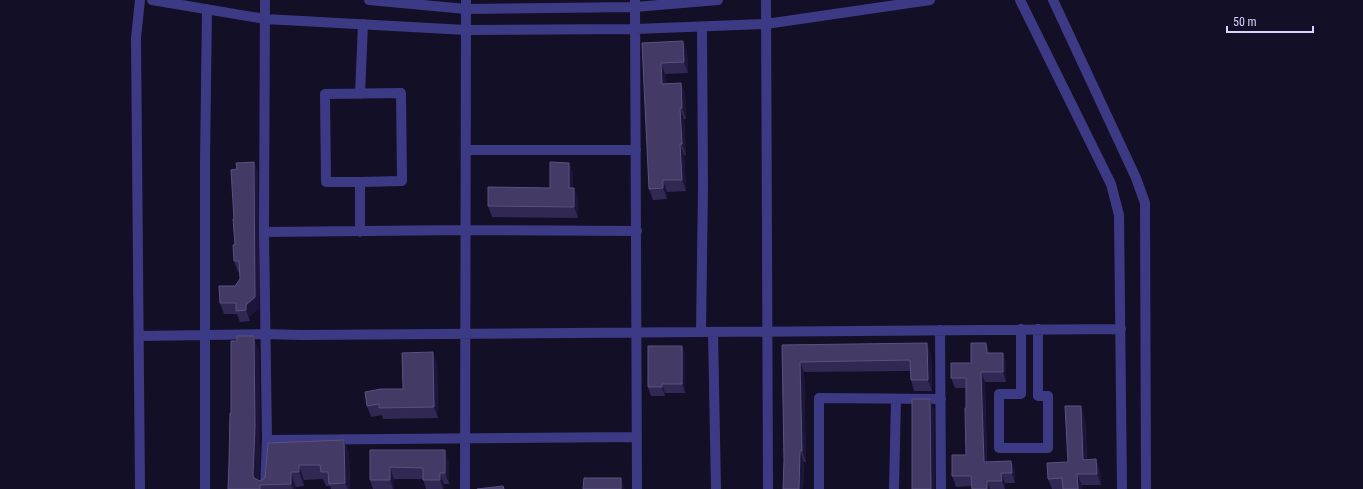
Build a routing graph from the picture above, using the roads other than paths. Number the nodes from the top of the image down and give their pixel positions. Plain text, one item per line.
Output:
1 (140, 0) edge
2 (152, 0) edge
3 (265, 0) edge
4 (369, 0) edge
5 (718, 0) edge
6 (766, 0) edge
7 (930, 0) edge
8 (1020, 0) edge
9 (1052, 0) edge
10 (466, 4) edge
11 (635, 4) edge
12 (207, 10) junction
13 (265, 18) junction
14 (363, 24) junction
15 (766, 24) junction
16 (702, 26) junction
17 (635, 29) junction
18 (466, 30) junction
19 (360, 94) junction
20 (466, 150) junction
21 (636, 150) junction
22 (360, 182) junction
23 (466, 230) junction
24 (637, 231) junction
25 (264, 232) junction
26 (360, 232) junction
27 (1021, 329) junction
28 (1038, 329) junction
29 (1121, 329) junction
30 (940, 330) junction
31 (768, 331) junction
32 (637, 332) junction
33 (701, 332) junction
34 (713, 332) junction
35 (265, 334) junction
36 (465, 334) junction
37 (205, 335) junction
38 (139, 336) junction
39 (896, 399) junction
40 (941, 399) junction
41 (637, 436) junction
42 (465, 438) junction
43 (267, 440) junction
44 (140, 489) edge
45 (205, 489) edge
46 (265, 489) edge
47 (465, 489) edge
48 (637, 489) edge
49 (716, 489) edge
50 (768, 489) edge
51 (819, 489) edge
52 (894, 489) edge
53 (941, 489) edge
54 (1122, 489) edge
55 (1146, 489) edge

1 - 38 street
2 - 12 street
3 - 13 street
4 - 10 street
5 - 11 street
6 - 15 street
7 - 15 street
8 - 29 street
9 - 55 street
10 - 11 street
10 - 18 street
11 - 17 street
12 - 13 street
12 - 37 street
13 - 14 street
13 - 25 street
14 - 18 street
14 - 19 street
15 - 16 street
15 - 31 street
16 - 17 street
16 - 33 street
17 - 18 street
17 - 21 street
18 - 20 street
19 - 22 street
19 - 22 street
20 - 21 street
20 - 23 street
21 - 24 street
22 - 26 street
23 - 24 street
23 - 26 street
23 - 36 street
24 - 32 street
25 - 26 street
25 - 35 street
27 - 28 street
27 - 28 street
27 - 30 street
28 - 29 street
29 - 54 street
30 - 31 street
30 - 40 street
31 - 34 street
31 - 50 street
32 - 33 street
32 - 36 street
32 - 41 street
33 - 34 street
34 - 49 street
35 - 36 street
35 - 37 street
35 - 43 street
36 - 42 street
37 - 38 street
37 - 45 street
38 - 44 street
39 - 40 street
39 - 51 street
39 - 52 street
40 - 53 street
41 - 42 street
41 - 48 street
42 - 43 street
42 - 47 street
43 - 46 street

